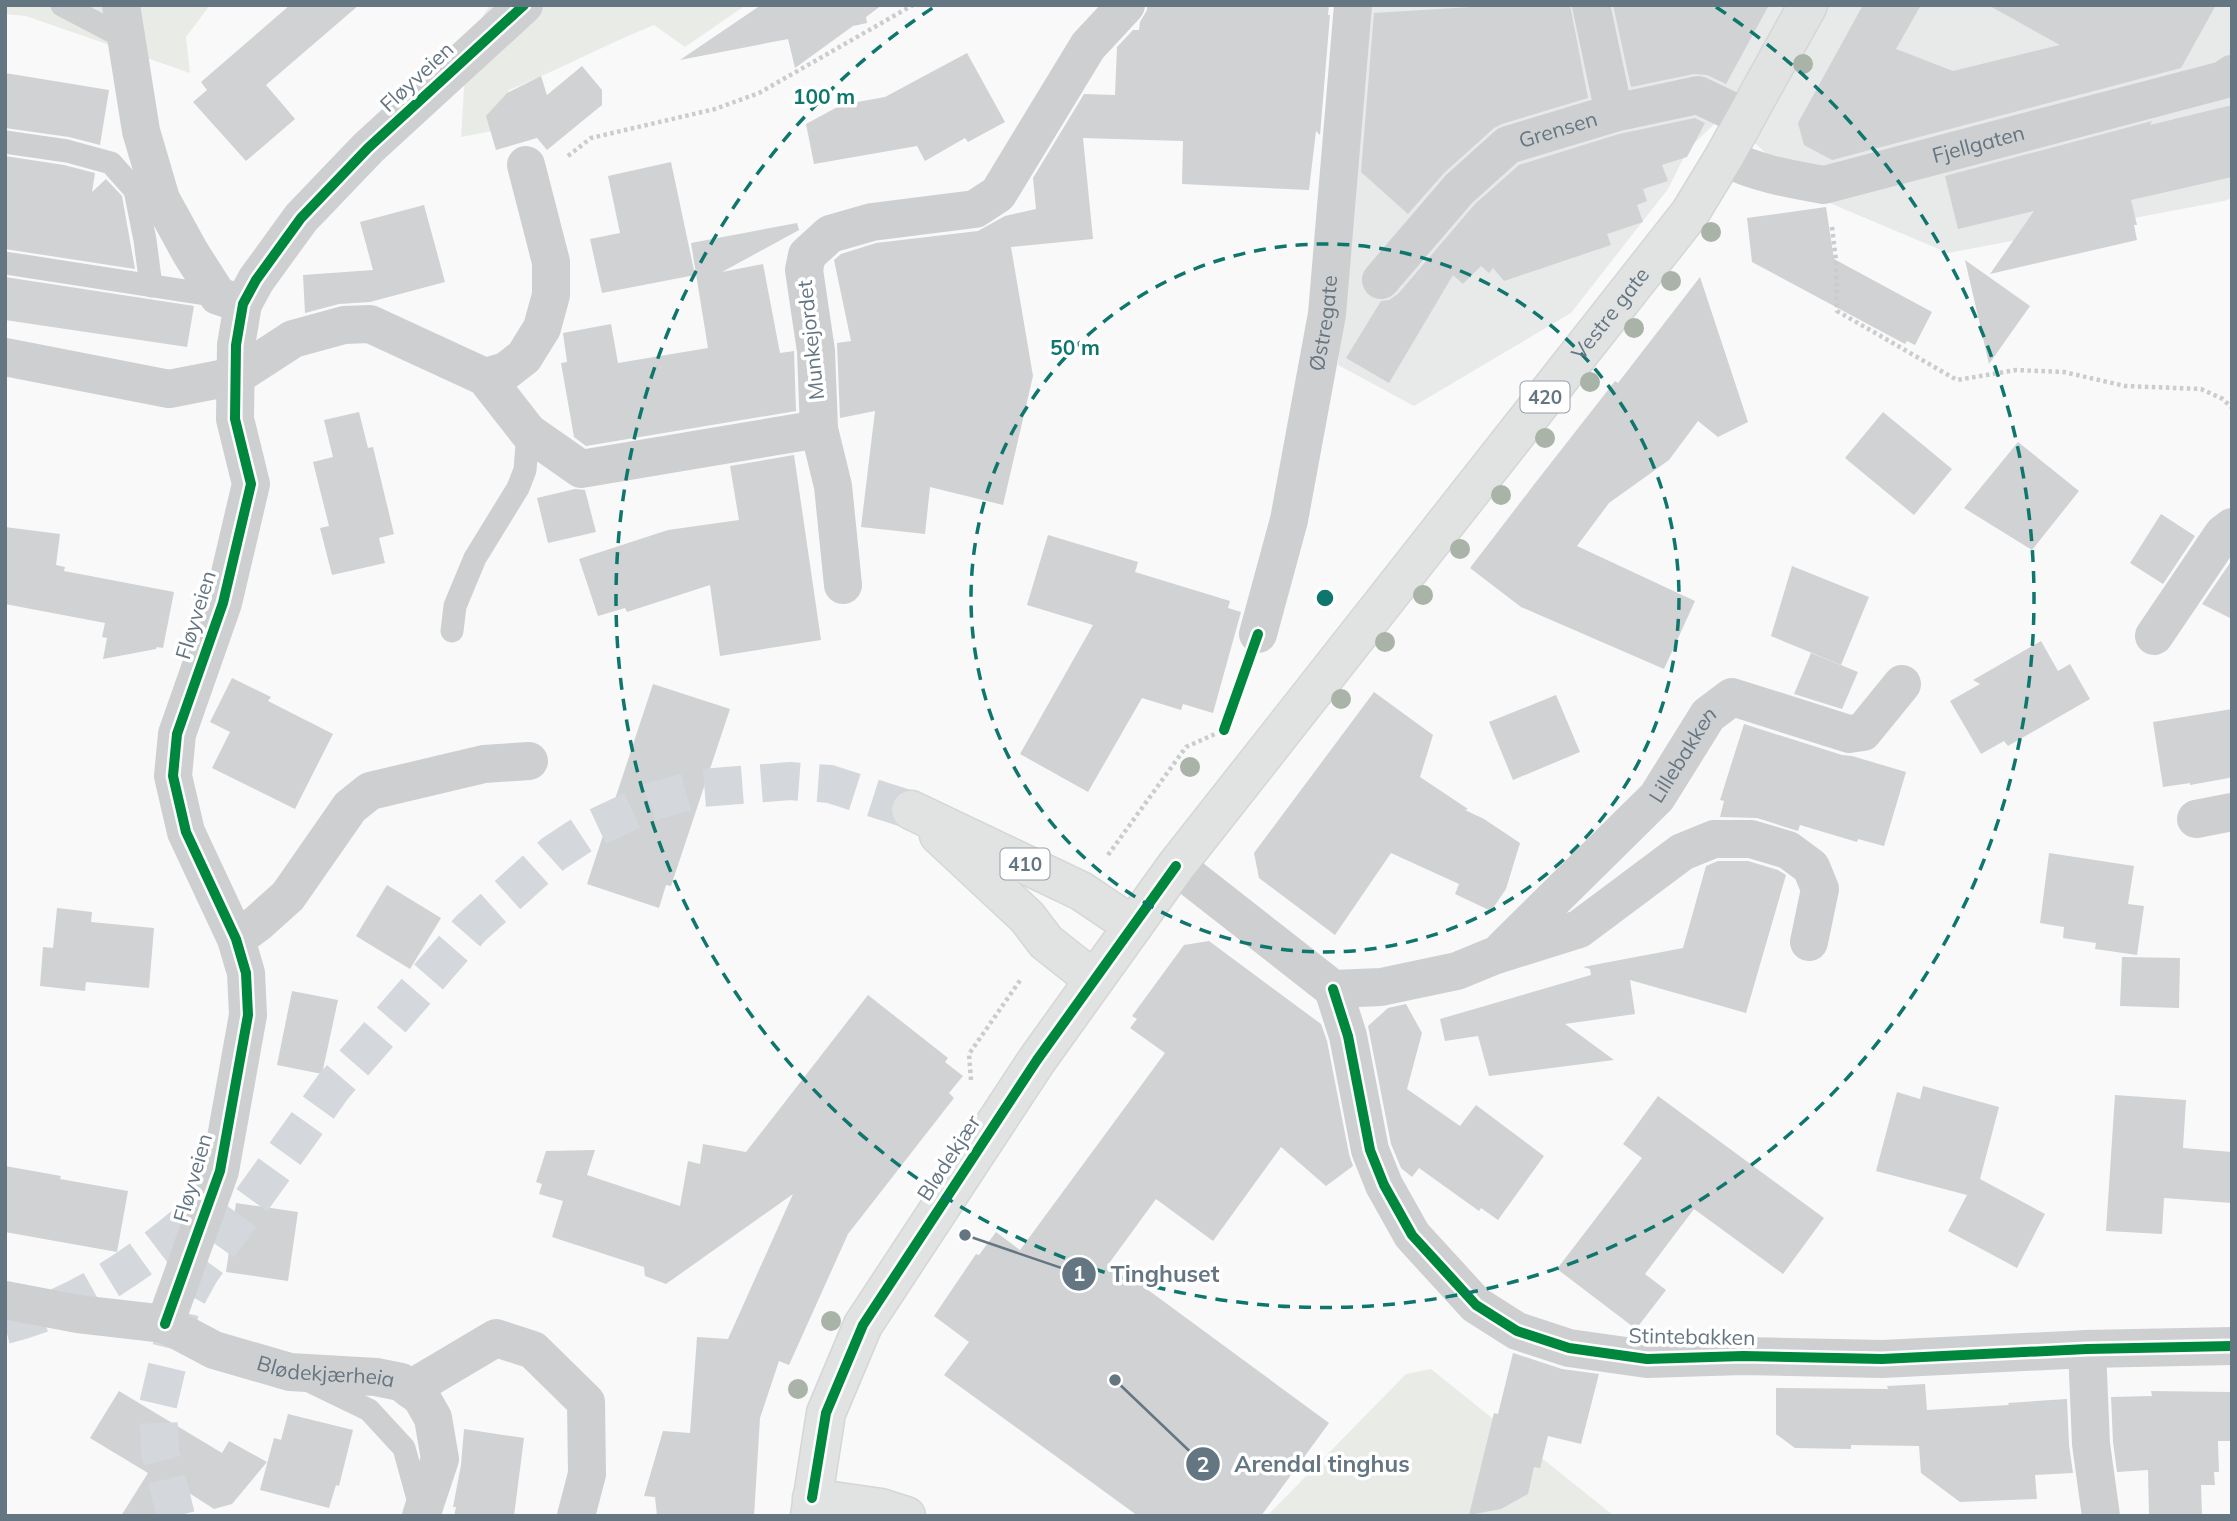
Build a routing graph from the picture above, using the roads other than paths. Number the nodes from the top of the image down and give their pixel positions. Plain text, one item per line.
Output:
1 (62, 5) edge
2 (524, 5) edge
3 (1126, 5) edge
4 (1353, 5) edge
5 (1591, 5) edge
6 (1808, 5) edge
7 (126, 15) edge
8 (2232, 74) edge
9 (1614, 113) junction
10 (1746, 118) junction
11 (5, 142) edge
12 (1724, 157) junction
13 (528, 174) road end
14 (5, 263) edge
15 (1381, 280) dead end
16 (151, 286) junction
17 (231, 300) junction
18 (5, 357) edge
19 (236, 376) junction
20 (485, 377) junction
21 (819, 429) junction
22 (528, 432) junction
23 (2232, 527) edge
24 (844, 585) dead end
25 (452, 631) dead end
26 (1258, 634) dead end
27 (2154, 636) dead end
28 (1902, 684) dead end
29 (529, 761) dead end
30 (1254, 769) joint
31 (1176, 866) junction
32 (1133, 926) junction
33 (236, 939) junction
34 (1809, 942) dead end
35 (1496, 955) junction
36 (1094, 980) junction
37 (1333, 989) junction
38 (5, 1300) edge
39 (165, 1324) junction
40 (2232, 1346) edge
41 (2087, 1349) junction
42 (289, 1372) junction
43 (410, 1389) junction
44 (811, 1507) edge
45 (422, 1514) edge
46 (576, 1516) edge
47 (906, 1516) edge
48 (2101, 1516) edge

1 - 7 lane
2 - 17 street, Fløyveien
3 - 21 street, Munkejordet
4 - 26 street, Østregate
5 - 9 street
6 - 10 main road, Vestre gate / 420
7 - 17 street
8 - 12 street, Fjellgaten
9 - 10 street, Grensen
9 - 15 street, Grensen
10 - 12 main road, Vestre gate / 420
11 - 16 lane
12 - 30 main road, Vestre gate / 420
13 - 20 street
14 - 16 lane
16 - 17 lane
17 - 19 street, Fløyveien
18 - 19 street
19 - 20 street, Munkejordet
19 - 33 street, Fløyveien
20 - 22 street, Munkejordet
21 - 22 street, Munkejordet
21 - 24 street
22 - 25 lane
23 - 27 street
28 - 35 street, Lillebakken
29 - 33 street
30 - 31 main road, Blødekjær / 420
31 - 32 main road, Blødekjær / 420
31 - 37 street
32 - 36 main road, Blødekjær / 420
32 - 36 main road, 410
33 - 39 street, Fløyveien
34 - 35 street, Lillebakken
35 - 37 street, Lillebakken
36 - 44 main road, Blødekjær / 420
37 - 41 street, Stintebakken
38 - 39 street, Blødekjærheia
39 - 42 street, Blødekjærheia
40 - 41 street, Stintebakken
41 - 48 street
42 - 43 street, Blødekjærheia
42 - 45 lane
43 - 45 street
43 - 46 street, Blødekjærheia
44 - 47 main road

